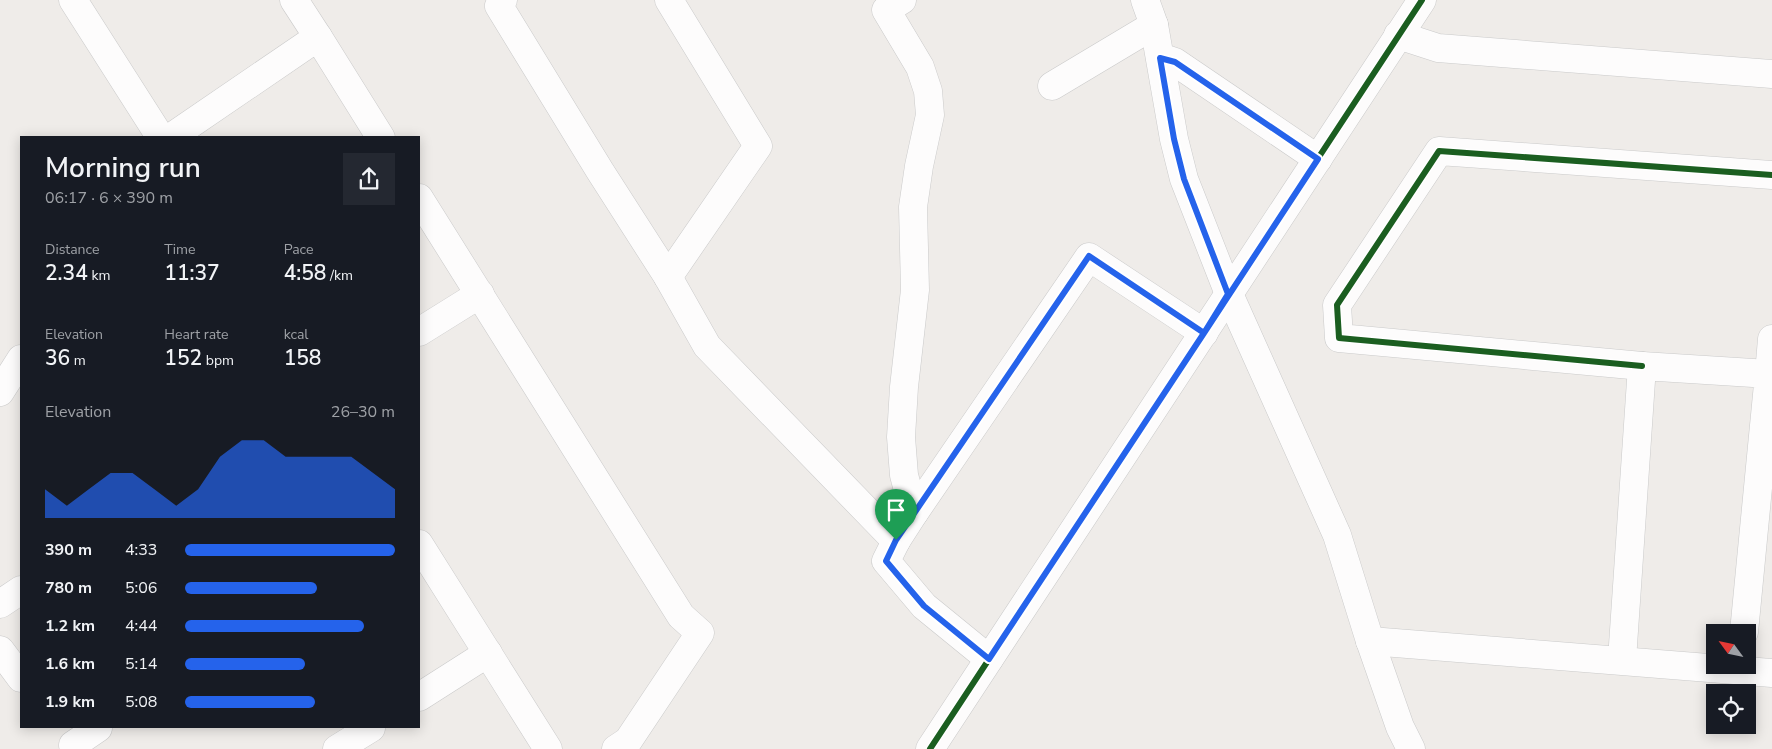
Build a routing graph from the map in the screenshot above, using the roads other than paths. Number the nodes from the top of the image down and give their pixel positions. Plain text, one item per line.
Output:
1 (73, 0) edge
2 (294, 0) edge
3 (669, 0) edge
4 (499, 2) edge
5 (1415, 2) edge
6 (889, 3) edge
7 (1149, 12) edge
8 (1398, 35) junction
9 (318, 37) junction
10 (1160, 58) junction
11 (1772, 74) edge
12 (1052, 86) dead end
13 (160, 136) edge
14 (173, 136) edge
15 (380, 136) edge
16 (1318, 159) junction
17 (1772, 175) edge
18 (420, 200) edge
19 (668, 277) junction
20 (480, 294) junction
21 (1228, 294) junction
22 (420, 331) edge
23 (1204, 333) junction
24 (1772, 339) edge
25 (1642, 366) junction
26 (1769, 374) junction
27 (914, 513) junction
28 (896, 540) junction
29 (420, 546) edge
30 (20, 591) edge
31 (0, 604) edge
32 (1745, 624) edge
33 (1370, 640) junction
34 (0, 650) edge
35 (488, 653) junction
36 (989, 659) junction
37 (1622, 660) junction
38 (1706, 665) edge
39 (1756, 669) edge
40 (1772, 672) edge
41 (20, 677) edge
42 (420, 696) edge
43 (98, 728) edge
44 (371, 728) edge
45 (70, 740) edge
46 (337, 749) edge
47 (548, 749) edge
48 (616, 749) edge
49 (930, 749) edge
50 (1411, 749) edge

1 - 13 street
2 - 9 street
3 - 19 street
4 - 19 street
5 - 8 street
6 - 27 street
7 - 10 street
7 - 12 street
8 - 11 street
8 - 16 street
9 - 14 street
9 - 15 street
10 - 16 street
10 - 21 street
16 - 21 street
17 - 25 street
18 - 20 street
19 - 28 street
20 - 22 street
20 - 48 street
21 - 23 street
21 - 33 street
23 - 27 street
23 - 36 street
24 - 26 street
25 - 26 street
25 - 37 street
26 - 32 street
27 - 28 street
28 - 36 street
29 - 35 street
30 - 31 street
33 - 37 street
33 - 50 street
34 - 41 street
35 - 42 street
35 - 47 street
36 - 49 street
37 - 38 street
39 - 40 street
43 - 45 street
44 - 46 street

